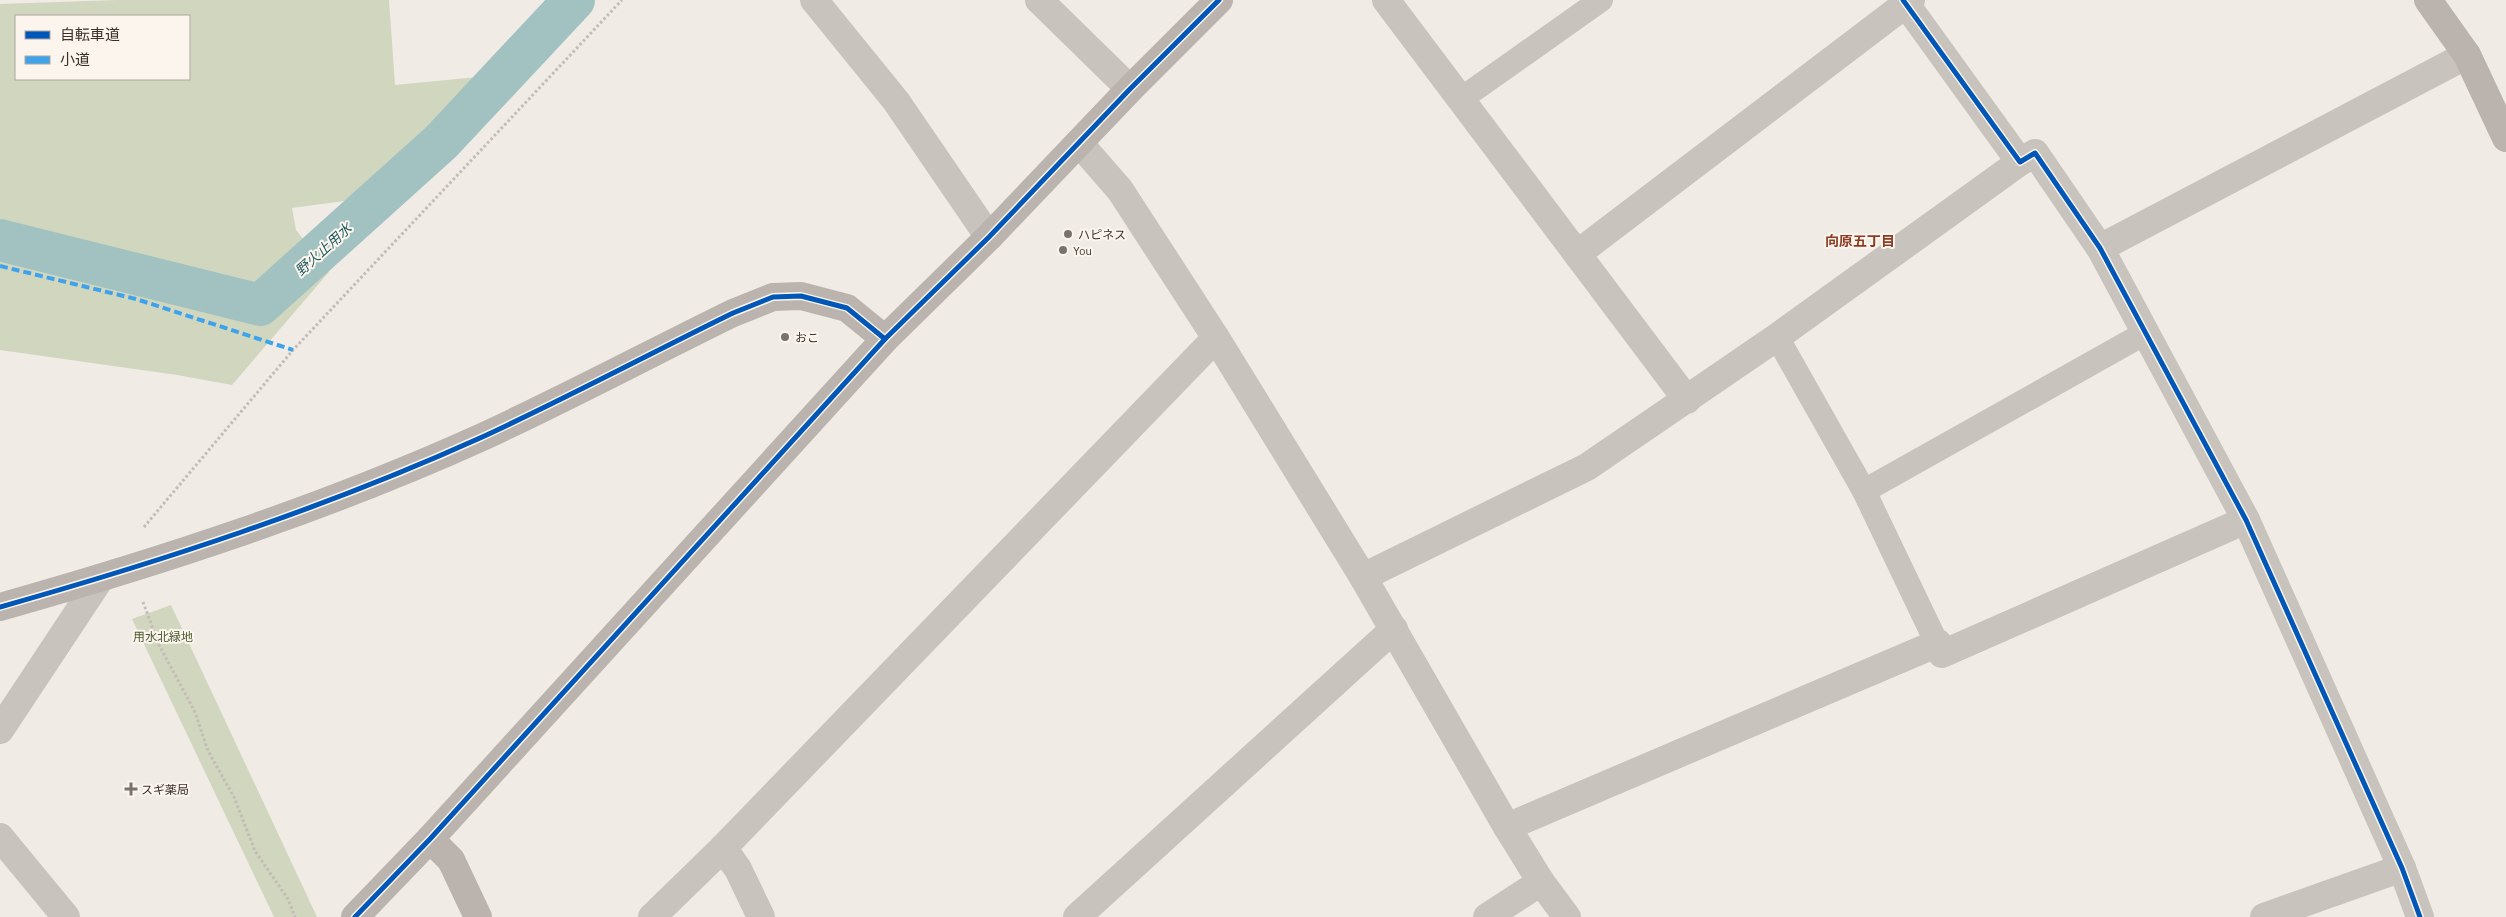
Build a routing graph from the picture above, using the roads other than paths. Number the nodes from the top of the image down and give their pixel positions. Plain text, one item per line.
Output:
1 (814, 0) edge
2 (1039, 0) edge
3 (1219, 0) edge
4 (1386, 0) edge
5 (1601, 0) edge
6 (2428, 0) edge
7 (1906, 1) edge
8 (2467, 55) junction
9 (1130, 89) junction
10 (1461, 99) junction
11 (2506, 138) edge
12 (1078, 143) junction
13 (2020, 162) junction
14 (989, 238) junction
15 (2100, 248) junction
16 (1577, 254) junction
17 (2147, 332) junction
18 (1777, 337) junction
19 (1216, 338) junction
20 (885, 339) junction
21 (1687, 400) junction
22 (1864, 491) junction
23 (2246, 520) junction
24 (1363, 576) junction
25 (100, 579) junction
26 (0, 607) edge
27 (1394, 629) junction
28 (1940, 649) junction
29 (0, 730) edge
30 (1507, 827) junction
31 (0, 838) edge
32 (430, 839) junction
33 (723, 848) junction
34 (2402, 868) junction
35 (1541, 882) junction
36 (63, 916) edge
37 (355, 917) edge
38 (478, 917) edge
39 (652, 917) edge
40 (761, 917) edge
41 (1077, 917) edge
42 (1487, 917) edge
43 (1567, 917) edge
44 (2264, 917) edge
45 (2420, 917) edge

1 - 14 street
2 - 9 street
3 - 9 street
4 - 10 street
5 - 10 lane
6 - 8 street
7 - 13 street
7 - 16 street
8 - 11 street
8 - 15 street
9 - 12 street
10 - 16 street
12 - 14 street
12 - 19 street
13 - 15 street
13 - 18 street
14 - 20 street
15 - 17 street
16 - 21 street
17 - 22 lane
17 - 23 street
18 - 21 street
18 - 22 lane
19 - 24 street
19 - 33 street
20 - 25 street
20 - 32 street
21 - 24 street
22 - 28 lane
23 - 28 street
23 - 34 street
24 - 27 street
25 - 26 street
25 - 29 street
27 - 30 street
27 - 41 street
28 - 30 street
30 - 35 street
31 - 36 street
32 - 37 street
32 - 38 street
33 - 39 street
33 - 40 street
34 - 44 street
34 - 45 street
35 - 42 street
35 - 43 street

